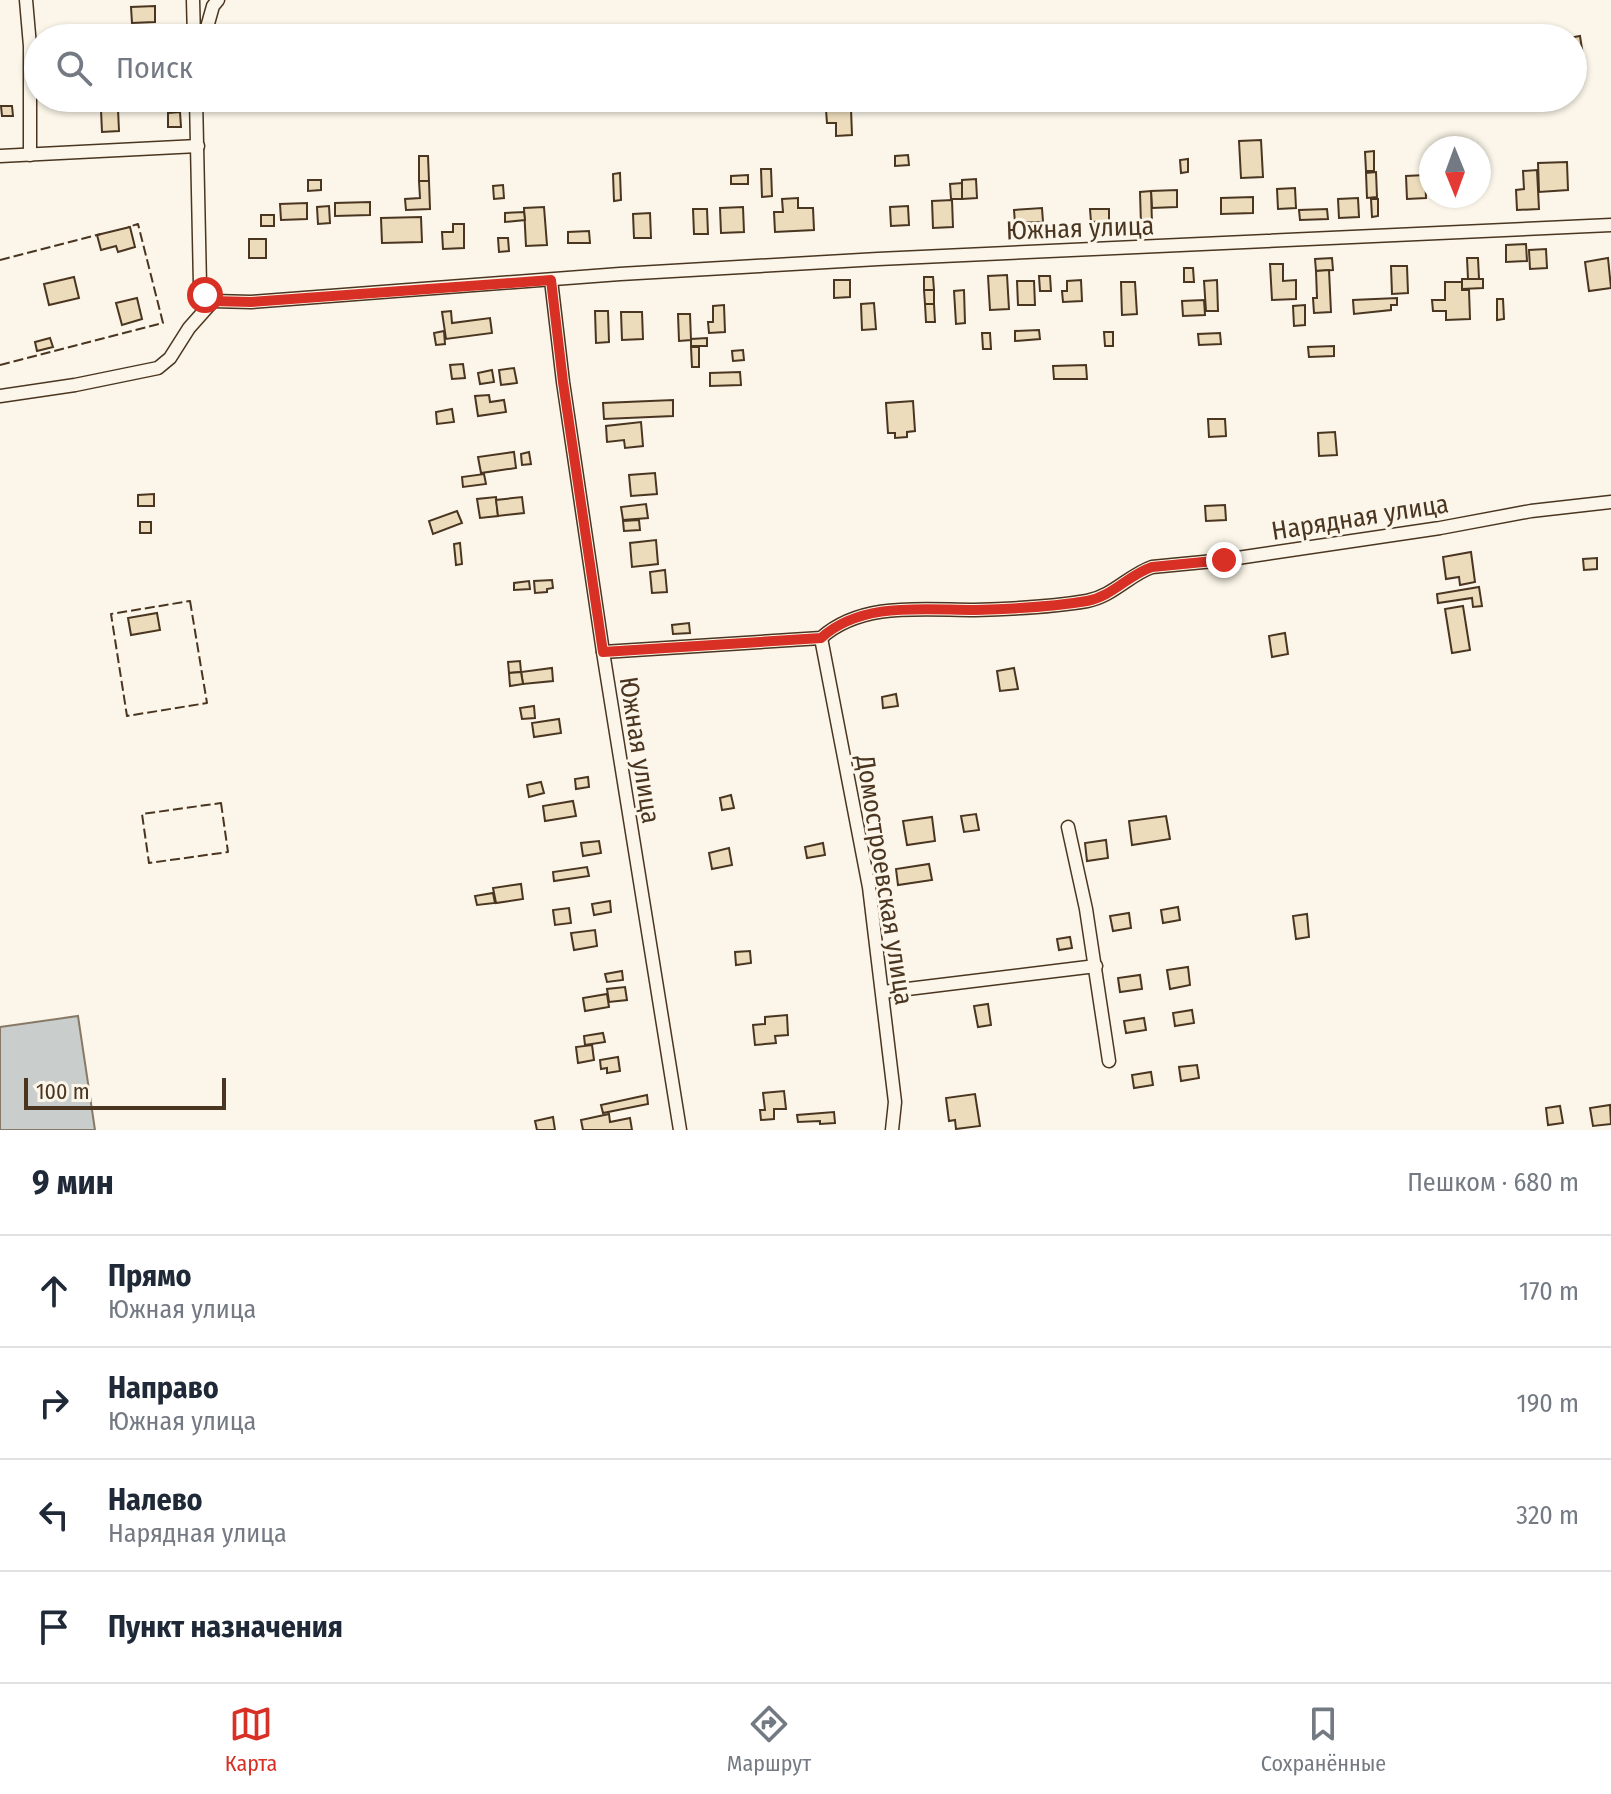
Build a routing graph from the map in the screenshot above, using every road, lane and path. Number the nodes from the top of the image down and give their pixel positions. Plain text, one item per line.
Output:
1 (26, 0) edge
2 (193, 0) edge
3 (218, 0) edge
4 (28, 24) edge
5 (194, 24) edge
6 (208, 24) edge
7 (30, 112) edge
8 (197, 112) edge
9 (198, 146) junction
10 (30, 155) junction
11 (0, 156) edge
12 (1611, 225) edge
13 (551, 280) junction
14 (213, 301) junction
15 (0, 396) edge
16 (1611, 502) edge
17 (821, 638) junction
18 (603, 652) junction
19 (1068, 827) dead end
20 (1096, 966) junction
21 (883, 992) junction
22 (1109, 1061) dead end
23 (680, 1130) edge
24 (892, 1130) edge

1 - 4 street
2 - 5 street
3 - 6 street
7 - 10 street
8 - 9 street
9 - 10 street
9 - 14 street
10 - 11 street
12 - 13 street, Южная улица
13 - 14 street, Южная улица
13 - 18 street, Южная улица
14 - 15 street
16 - 17 street, Нарядная улица
17 - 18 street, Нарядная улица
17 - 21 street, Домостроевская улица
18 - 23 street, Южная улица
19 - 20 street
20 - 21 street
20 - 22 street
21 - 24 street, Домостроевская улица

